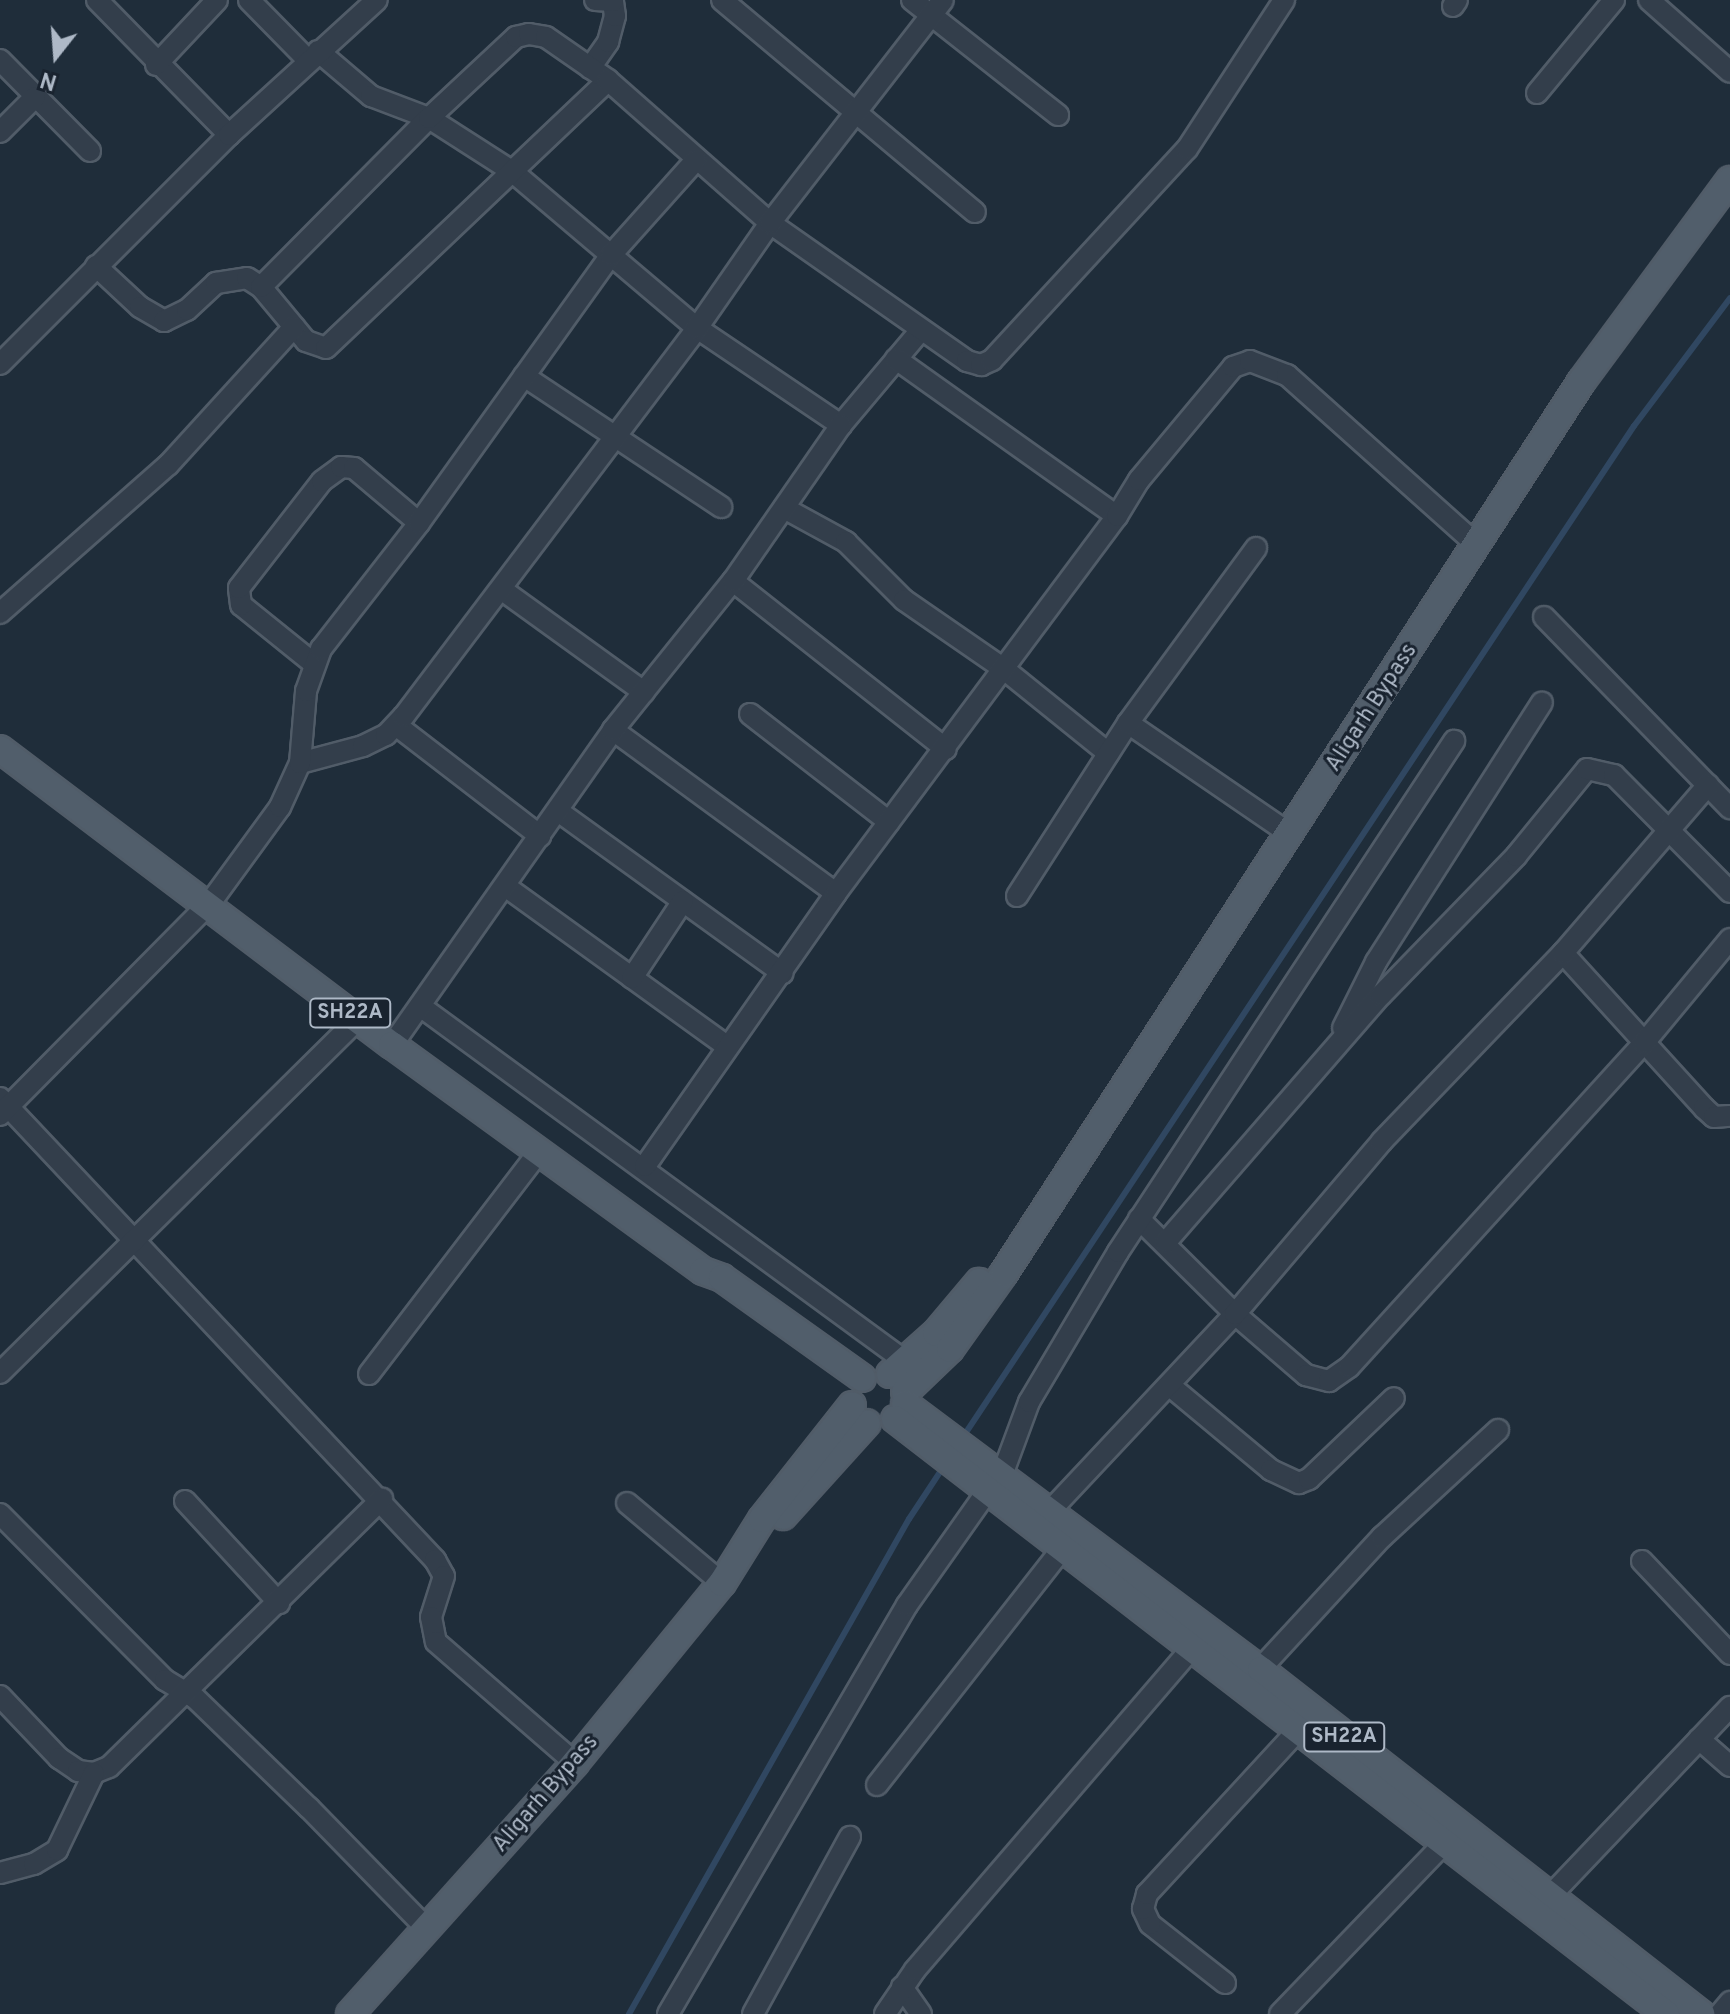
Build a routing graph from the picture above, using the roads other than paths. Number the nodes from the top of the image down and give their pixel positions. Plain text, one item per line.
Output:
1 (97, 0) edge
2 (217, 0) edge
3 (249, 0) edge
4 (609, 0) edge
5 (722, 0) edge
6 (912, 0) edge
7 (1284, 0) edge
8 (1614, 0) edge
9 (1649, 0) edge
10 (367, 3) edge
11 (937, 7) edge
12 (313, 56) junction
13 (0, 60) edge
14 (156, 65) junction
15 (590, 68) junction
16 (1730, 72) edge
17 (608, 80) junction
18 (1537, 93) dead end
19 (35, 97) junction
20 (856, 111) junction
21 (1058, 115) dead end
22 (429, 118) junction
23 (0, 132) edge
24 (229, 135) junction
25 (90, 151) dead end
26 (696, 160) junction
27 (513, 172) junction
28 (1730, 180) edge
29 (975, 212) dead end
30 (770, 223) junction
31 (611, 255) junction
32 (96, 266) junction
33 (261, 287) junction
34 (294, 327) junction
35 (697, 328) junction
36 (921, 330) junction
37 (896, 359) junction
38 (0, 364) edge
39 (524, 376) junction
40 (841, 425) junction
41 (614, 438) junction
42 (721, 507) dead end
43 (784, 508) junction
44 (1117, 516) junction
45 (419, 523) junction
46 (1477, 545) junction
47 (1256, 548) dead end
48 (733, 581) junction
49 (501, 589) junction
50 (0, 613) edge
51 (1544, 617) dead end
52 (313, 663) junction
53 (1004, 669) junction
54 (644, 692) junction
55 (1542, 702) dead end
56 (750, 714) dead end
57 (1128, 723) junction
58 (396, 725) junction
59 (613, 730) junction
60 (1454, 741) dead end
61 (0, 749) edge
62 (946, 749) junction
63 (1108, 753) junction
64 (300, 763) junction
65 (1708, 785) junction
66 (1730, 808) edge
67 (558, 811) junction
68 (889, 822) junction
69 (1668, 833) junction
70 (1290, 834) junction
71 (540, 836) junction
72 (505, 886) junction
73 (1730, 892) edge
74 (836, 893) junction
75 (1017, 896) dead end
76 (683, 901) junction
77 (210, 903) junction
78 (1730, 939) edge
79 (1563, 953) junction
80 (783, 973) junction
81 (632, 978) junction
82 (420, 1006) junction
83 (358, 1019) junction
84 (1644, 1043) junction
85 (392, 1045) junction
86 (727, 1046) junction
87 (1336, 1046) junction
88 (3, 1107) edge
89 (1722, 1117) edge
90 (1730, 1132) edge
91 (539, 1152) junction
92 (645, 1166) junction
93 (1139, 1219) junction
94 (135, 1239) junction
95 (1166, 1242) junction
96 (1235, 1314) junction
97 (0, 1373) edge
98 (369, 1374) dead end
99 (1169, 1385) junction
100 (1394, 1398) dead end
101 (858, 1400) junction
102 (904, 1400) junction
103 (1498, 1430) dead end
104 (986, 1476) junction
105 (382, 1499) junction
106 (185, 1501) dead end
107 (627, 1503) dead end
108 (1050, 1511) junction
109 (0, 1514) edge
110 (1063, 1548) junction
111 (1642, 1561) dead end
112 (727, 1575) junction
113 (279, 1603) junction
114 (1194, 1646) junction
115 (1730, 1654) edge
116 (1253, 1678) junction
117 (183, 1691) junction
118 (0, 1696) edge
119 (1730, 1707) edge
120 (1299, 1729) junction
121 (1699, 1739) junction
122 (575, 1763) junction
123 (1730, 1766) edge
124 (94, 1773) junction
125 (877, 1785) dead end
126 (1453, 1835) junction
127 (850, 1837) dead end
128 (0, 1873) edge
129 (1551, 1895) junction
130 (428, 1930) junction
131 (1225, 1983) dead end
132 (902, 1987) junction
133 (1730, 2002) edge
134 (1665, 2008) edge
135 (350, 2014) edge
136 (668, 2014) edge
137 (753, 2014) edge
138 (885, 2014) edge
139 (921, 2014) edge
140 (1280, 2014) edge
141 (1701, 2014) edge
142 (1720, 2014) edge

1 - 14 street
2 - 14 street
3 - 12 street
4 - 15 street
5 - 20 street
6 - 11 street
7 - 36 street
8 - 18 street
9 - 16 street
10 - 12 street
11 - 20 street
11 - 21 street
12 - 22 street
12 - 24 street
13 - 19 street
14 - 24 street
15 - 17 street
15 - 22 street
17 - 26 street
17 - 27 street
19 - 23 street
19 - 25 street
20 - 29 street
20 - 30 street
22 - 27 street
22 - 33 street
24 - 32 street
26 - 30 street
26 - 31 street
27 - 31 street
27 - 34 street
28 - 46 main road, Aligarh Bypass
30 - 35 street
30 - 36 street
31 - 35 street
31 - 39 street
32 - 33 street
32 - 38 street
33 - 34 street
34 - 50 street
35 - 40 street
35 - 41 street
36 - 37 street
37 - 40 street
37 - 44 street
39 - 41 street
39 - 45 street
40 - 43 street
41 - 42 street
41 - 49 street
43 - 48 street
43 - 53 street
44 - 46 street
44 - 53 street
45 - 52 street
45 - 52 street
46 - 70 main road, Aligarh Bypass
47 - 57 street
48 - 54 street
48 - 62 street
49 - 54 street
49 - 58 street
51 - 65 street
52 - 64 street
53 - 62 street
53 - 63 street
54 - 59 street
55 - 87 street
56 - 68 street
57 - 63 street
57 - 70 street
58 - 64 street
58 - 71 street
59 - 67 street
59 - 74 street
60 - 93 street
61 - 77 main road, SH22A
62 - 68 street
63 - 75 street
64 - 77 street
65 - 66 street
65 - 69 street
67 - 71 street
67 - 76 street
68 - 74 street
69 - 73 street
69 - 79 street
69 - 87 street
70 - 102 main road, Aligarh Bypass
71 - 72 street
72 - 81 street
72 - 82 street
74 - 80 street
76 - 80 street
76 - 81 street
77 - 83 main road, SH22A
77 - 88 street
78 - 84 street
79 - 84 street
79 - 96 street
80 - 86 street
81 - 86 street
82 - 85 street
82 - 92 street
83 - 85 main road, SH22A
83 - 94 street
84 - 89 street
84 - 96 street
85 - 91 main road, SH22A
86 - 92 street
87 - 95 street
88 - 94 street
89 - 90 street
91 - 98 street
91 - 101 main road, SH22A
92 - 102 street
93 - 95 street
93 - 104 street
94 - 97 street
94 - 105 street
95 - 96 street
96 - 99 street
99 - 100 street
99 - 108 street
101 - 102 main road
101 - 102 main road
101 - 112 main road, Aligarh Bypass
102 - 104 main road, SH22A
103 - 116 street
104 - 108 main road, SH22A
104 - 110 main road, SH22A
104 - 136 street
105 - 113 street
105 - 122 street
106 - 113 street
107 - 112 street
108 - 116 main road, SH22A
109 - 117 street
110 - 114 main road, SH22A
110 - 125 street
111 - 115 street
112 - 122 main road, Aligarh Bypass
113 - 117 street
114 - 116 main road, SH22A
114 - 132 street
116 - 120 main road, SH22A
116 - 126 main road, SH22A
117 - 124 street
117 - 130 street
118 - 124 street
119 - 121 street
120 - 126 main road, SH22A
120 - 131 street
121 - 123 street
121 - 129 street
122 - 130 main road, Aligarh Bypass
124 - 128 street
126 - 129 main road, SH22A
126 - 134 main road, SH22A
126 - 140 street
127 - 137 street
129 - 134 main road, SH22A
130 - 135 main road, Aligarh Bypass
132 - 138 street
132 - 139 street
133 - 142 street
134 - 141 main road, SH22A

